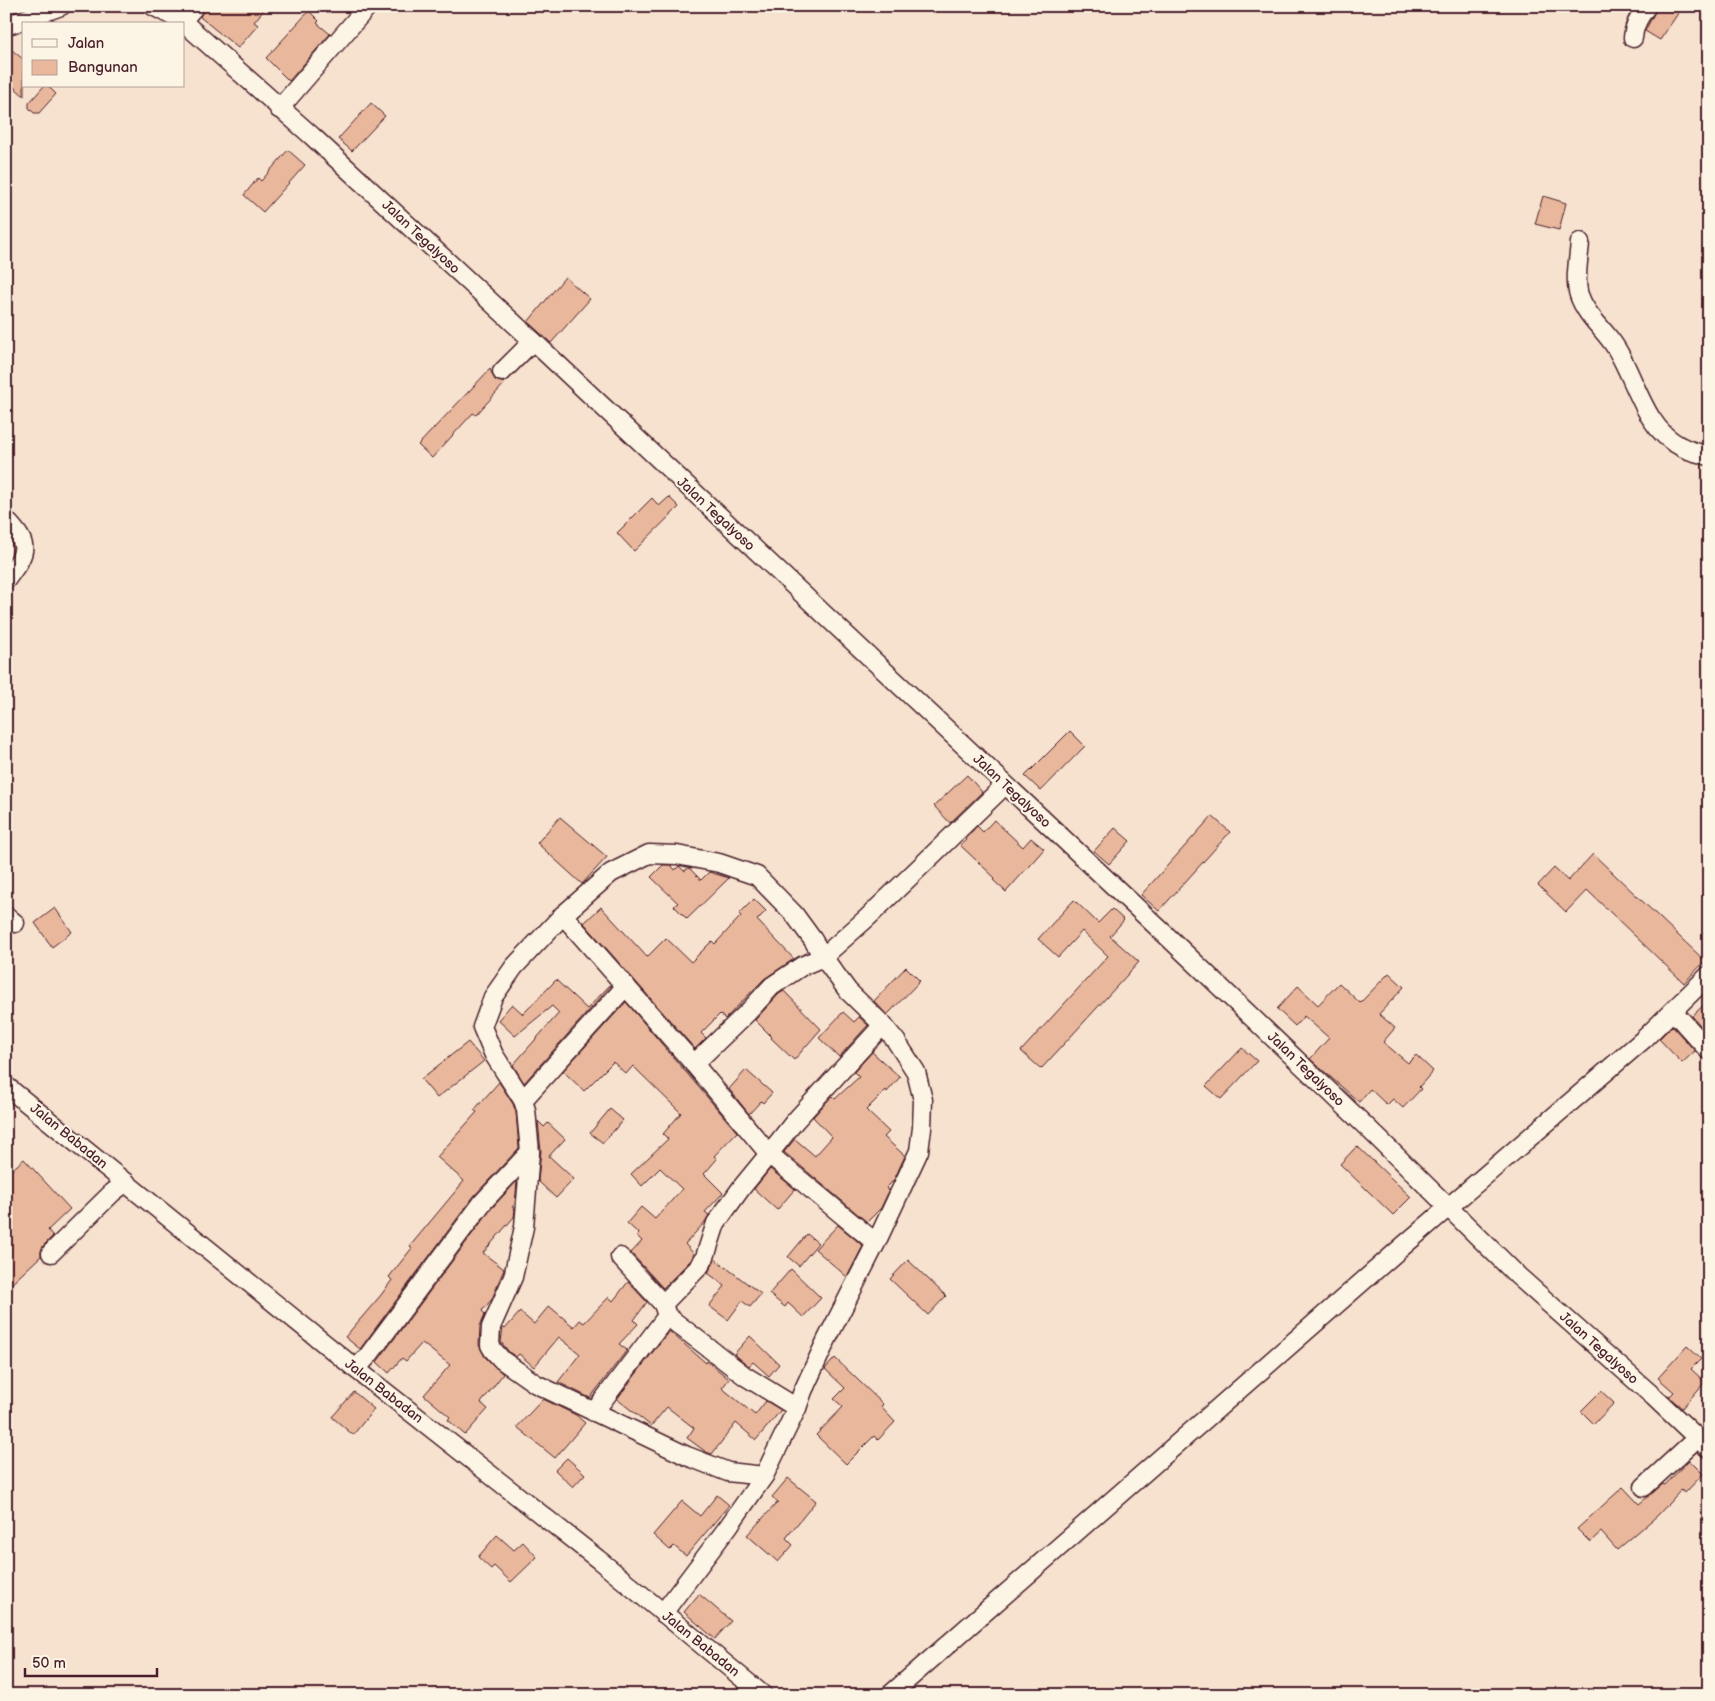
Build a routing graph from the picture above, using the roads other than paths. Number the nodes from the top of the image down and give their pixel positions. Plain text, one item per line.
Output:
1 (60, 6) edge
2 (153, 6) edge
3 (195, 6) edge
4 (368, 6) edge
5 (1647, 6) edge
6 (182, 21) joint
7 (185, 24) edge
8 (6, 26) edge
9 (1633, 38) dead end
10 (279, 109) junction
11 (1580, 242) dead end
12 (533, 341) junction
13 (502, 372) dead end
14 (1709, 456) edge
15 (6, 520) edge
16 (6, 580) edge
17 (1005, 785) junction
18 (563, 915) junction
19 (823, 957) junction
20 (1709, 975) edge
21 (626, 986) junction
22 (1673, 1011) junction
23 (883, 1025) junction
24 (1709, 1051) edge
25 (694, 1064) junction
26 (6, 1086) edge
27 (522, 1100) junction
28 (530, 1152) junction
29 (769, 1154) junction
30 (126, 1182) junction
31 (1449, 1208) junction
32 (876, 1244) junction
33 (51, 1253) dead end
34 (620, 1258) dead end
35 (665, 1310) junction
36 (356, 1369) junction
37 (797, 1408) junction
38 (594, 1412) junction
39 (1703, 1444) edge
40 (764, 1476) junction
41 (1644, 1487) dead end
42 (663, 1612) junction
43 (763, 1695) edge
44 (890, 1695) edge

1 - 8 street
2 - 6 street, Jalan Tegalyoso
3 - 6 street
4 - 10 street
5 - 9 street
7 - 10 street, Jalan Tegalyoso
10 - 12 street, Jalan Tegalyoso
11 - 14 street
12 - 13 street
12 - 17 street, Jalan Tegalyoso
15 - 16 street
17 - 19 street
17 - 31 street, Jalan Tegalyoso
18 - 19 street
18 - 21 street
18 - 27 street
19 - 23 street
19 - 25 street
20 - 22 street
21 - 25 street
21 - 27 street
22 - 24 street
22 - 31 street
23 - 29 street
23 - 32 street
25 - 29 street
26 - 30 street, Jalan Babadan
27 - 28 street
28 - 36 street
28 - 38 street
29 - 32 street
29 - 35 street
30 - 33 street
30 - 36 street, Jalan Babadan
31 - 39 street, Jalan Tegalyoso
31 - 44 street
32 - 37 street
34 - 35 street
35 - 37 street
35 - 38 street
36 - 42 street, Jalan Babadan
37 - 40 street
38 - 40 street
39 - 41 street
40 - 42 street
42 - 43 street, Jalan Babadan

